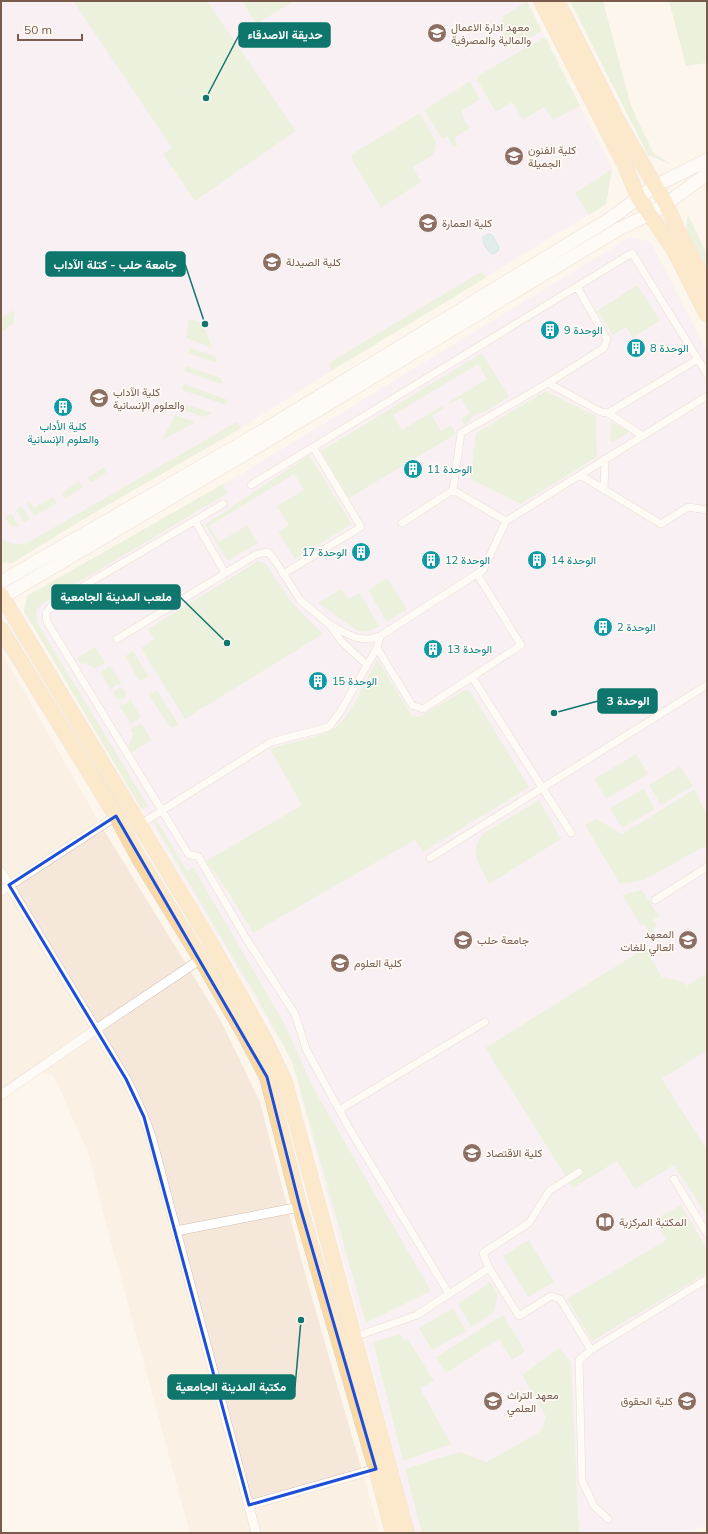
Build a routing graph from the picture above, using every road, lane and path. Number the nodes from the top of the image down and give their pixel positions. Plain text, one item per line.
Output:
1 (541, 1) edge
2 (557, 1) edge
3 (707, 160) edge
4 (707, 174) edge
5 (655, 186) junction
6 (638, 197) junction
7 (666, 204) junction
8 (650, 214) junction
9 (577, 287) junction
10 (707, 287) edge
11 (707, 315) edge
12 (698, 359) junction
13 (707, 374) edge
14 (548, 383) junction
15 (707, 396) edge
16 (608, 413) junction
17 (643, 436) junction
18 (313, 447) junction
19 (605, 459) junction
20 (580, 475) junction
21 (251, 485) dead end
22 (453, 490) junction
23 (604, 490) junction
24 (223, 504) dead end
25 (707, 510) edge
26 (195, 521) junction
27 (506, 521) junction
28 (402, 523) dead end
29 (226, 573) junction
30 (283, 574) junction
31 (477, 574) junction
32 (1, 582) edge
33 (1, 597) edge
34 (330, 625) junction
35 (1, 629) edge
36 (380, 636) junction
37 (117, 640) dead end
38 (377, 648) junction
39 (367, 665) junction
40 (472, 677) junction
41 (707, 684) edge
42 (542, 788) junction
43 (162, 811) junction
44 (116, 816) junction
45 (148, 820) dead end
46 (570, 833) dead end
47 (430, 858) dead end
48 (707, 867) edge
49 (1, 872) edge
50 (167, 872) junction
51 (153, 882) junction
52 (9, 885) junction
53 (1, 891) edge
54 (656, 900) dead end
55 (201, 959) junction
56 (485, 1022) dead end
57 (95, 1030) junction
58 (1, 1095) edge
59 (339, 1110) junction
60 (579, 1172) dead end
61 (674, 1179) dead end
62 (300, 1207) junction
63 (176, 1231) junction
64 (707, 1234) edge
65 (489, 1268) junction
66 (707, 1279) edge
67 (449, 1294) junction
68 (363, 1334) dead end
69 (591, 1350) junction
70 (376, 1469) junction
71 (249, 1505) junction
72 (608, 1519) dead end
73 (256, 1533) edge
74 (393, 1533) edge
75 (406, 1533) edge

1 - 6 main road
2 - 5 main road
3 - 5 main road
4 - 7 main road
5 - 6 main road
5 - 7 main road
6 - 8 main road
6 - 32 main road
7 - 8 main road
7 - 10 main road
8 - 11 main road
8 - 33 main road
9 - 12 street
9 - 14 street
9 - 18 street
12 - 13 street
12 - 16 street
14 - 16 street
14 - 22 street
15 - 17 street
16 - 17 street
17 - 19 street
18 - 21 street
18 - 30 street
19 - 20 street
19 - 23 street
20 - 23 street
20 - 27 street
22 - 27 street
22 - 28 street
23 - 25 street
24 - 26 street
26 - 29 street
26 - 43 street
27 - 31 street
29 - 30 street
29 - 37 street
30 - 34 street
31 - 36 street
31 - 40 street
33 - 50 main road
34 - 36 street
34 - 39 street
35 - 44 main road
36 - 38 street
38 - 39 street
38 - 40 street
39 - 43 street
40 - 42 street
41 - 42 street
42 - 46 street
42 - 47 street
43 - 45 street
43 - 59 street
44 - 51 main road
44 - 52 street
48 - 54 street
49 - 52 street
50 - 51 main road
50 - 75 main road
51 - 55 main road
52 - 53 street
52 - 57 street
55 - 57 street
55 - 62 main road
56 - 59 street
57 - 58 street
57 - 63 street
59 - 67 street
60 - 65 street
61 - 64 street
62 - 63 street
62 - 70 main road
63 - 71 street
65 - 67 street
65 - 69 street
66 - 69 street
67 - 68 street
69 - 72 street
70 - 71 street
70 - 74 main road
71 - 73 street

